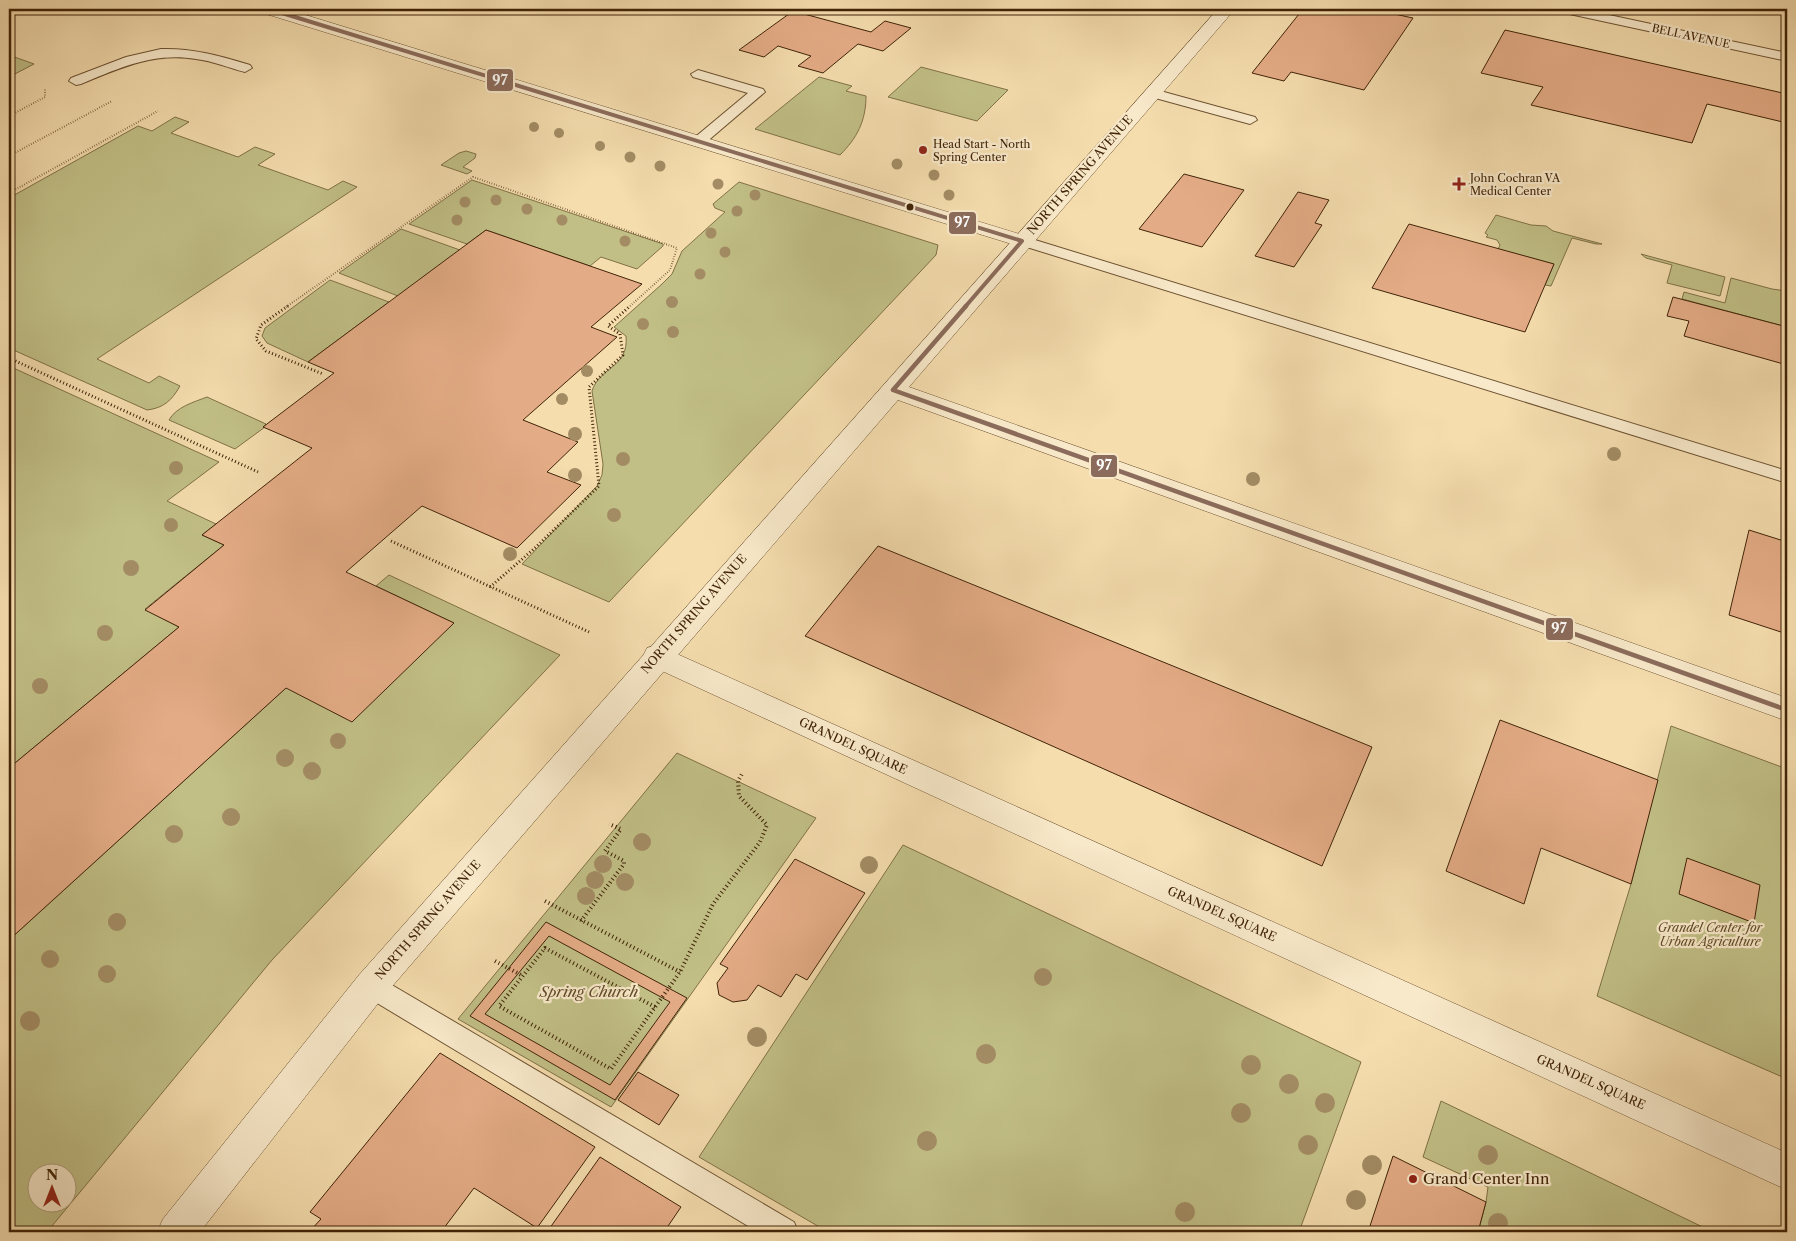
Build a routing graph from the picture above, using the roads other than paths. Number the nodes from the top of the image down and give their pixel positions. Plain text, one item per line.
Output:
1 (269, 9) edge
2 (1227, 9) edge
3 (1565, 9) edge
4 (1787, 57) edge
5 (245, 68) dead end
6 (698, 74) dead end
7 (76, 81) dead end
8 (1153, 93) junction
9 (1250, 120) dead end
10 (699, 141) junction
11 (1022, 241) junction
12 (893, 390) junction
13 (1787, 477) edge
14 (657, 656) junction
15 (1787, 710) edge
16 (371, 986) junction
17 (1787, 1172) edge
18 (176, 1232) edge
19 (784, 1232) edge

1 - 10 street
2 - 8 street, NORTH SPRING AVENUE
3 - 4 lane, BELL AVENUE
5 - 7 lane
6 - 10 lane
8 - 9 lane
8 - 11 street, NORTH SPRING AVENUE
10 - 11 street
11 - 12 street, NORTH SPRING AVENUE
11 - 13 lane
12 - 14 street, NORTH SPRING AVENUE
12 - 15 street
14 - 16 street, NORTH SPRING AVENUE
14 - 17 street, GRANDEL SQUARE
16 - 18 street, NORTH SPRING AVENUE
16 - 19 lane

